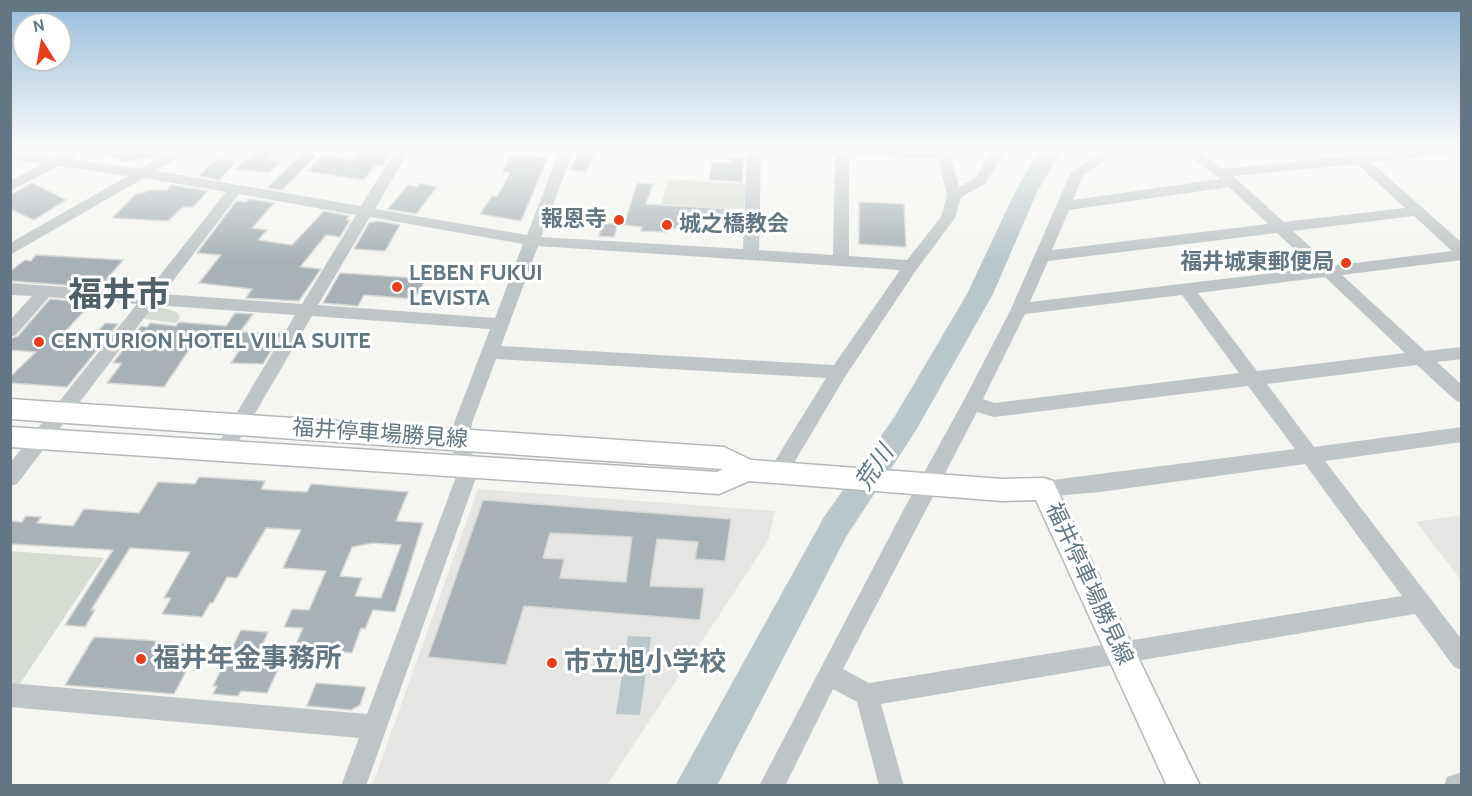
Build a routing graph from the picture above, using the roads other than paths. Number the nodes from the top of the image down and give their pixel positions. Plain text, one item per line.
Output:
1 (119, 186) edge
2 (219, 186) edge
3 (381, 186) edge
4 (552, 186) edge
5 (753, 186) edge
6 (842, 186) edge
7 (952, 186) edge
8 (970, 186) edge
9 (1073, 186) edge
10 (1179, 186) edge
11 (1235, 186) edge
12 (1389, 186) edge
13 (236, 189) junction
14 (954, 195) junction
15 (1065, 206) junction
16 (365, 212) junction
17 (1417, 212) junction
18 (1279, 226) junction
19 (532, 241) junction
20 (10, 250) edge
21 (1461, 254) edge
22 (751, 255) junction
23 (1043, 256) junction
24 (841, 260) junction
25 (911, 265) junction
26 (1327, 272) junction
27 (10, 289) edge
28 (1186, 289) junction
29 (45, 292) junction
30 (151, 299) junction
31 (1019, 309) junction
32 (306, 310) junction
33 (501, 324) junction
34 (10, 332) edge
35 (490, 352) junction
36 (1461, 353) edge
37 (1422, 359) junction
38 (838, 372) junction
39 (1252, 377) junction
40 (1461, 396) edge
41 (972, 403) junction
42 (10, 409) edge
43 (61, 412) junction
44 (237, 424) junction
45 (1461, 434) edge
46 (10, 437) edge
47 (40, 440) junction
48 (459, 440) junction
49 (223, 451) junction
50 (1310, 456) junction
51 (469, 469) junction
52 (747, 470) junction
53 (778, 472) junction
54 (10, 477) edge
55 (924, 483) junction
56 (1044, 489) junction
57 (1420, 603) junction
58 (1122, 653) junction
59 (1461, 659) edge
60 (829, 675) junction
61 (10, 695) edge
62 (867, 695) junction
63 (375, 727) junction
64 (1461, 784) edge
65 (353, 786) edge
66 (771, 786) edge
67 (892, 786) edge
68 (1184, 786) edge
69 (1456, 786) edge

1 - 20 street
2 - 13 street
3 - 16 street
4 - 19 street
5 - 22 street
6 - 24 street
7 - 14 street
8 - 14 street
9 - 15 street
10 - 15 street
11 - 18 street
12 - 17 street
13 - 16 street
13 - 30 street
14 - 25 street
15 - 23 street
16 - 19 street
16 - 32 street
17 - 18 street
17 - 21 street
18 - 23 street
18 - 26 street
19 - 22 street
19 - 33 street
21 - 26 street
22 - 24 street
23 - 31 street
24 - 25 street
25 - 38 street
26 - 28 street
26 - 37 street
27 - 29 street
28 - 31 street
28 - 39 street
29 - 30 street
29 - 34 street
30 - 32 street
30 - 43 street
31 - 41 street
32 - 33 street
32 - 44 street
33 - 35 street
35 - 38 street
35 - 48 street
36 - 37 street
37 - 39 street
37 - 40 street
38 - 53 street
39 - 41 street
39 - 50 street
41 - 55 street
42 - 43 main road, 福井停車場勝見線
43 - 44 main road, 福井停車場勝見線
43 - 47 street
44 - 48 main road, 福井停車場勝見線
44 - 49 street
45 - 50 street
46 - 47 main road, 福井停車場勝見線
47 - 49 main road, 福井停車場勝見線
47 - 54 street
48 - 51 street
48 - 52 main road, 福井停車場勝見線
49 - 51 main road, 福井停車場勝見線
50 - 56 street
50 - 57 street
51 - 52 main road, 福井停車場勝見線
51 - 63 street
52 - 53 main road, 福井停車場勝見線
53 - 55 main road, 福井停車場勝見線
55 - 56 main road, 福井停車場勝見線
55 - 60 street
56 - 58 main road, 福井停車場勝見線
57 - 58 street
57 - 59 street
58 - 62 street
58 - 68 main road, 福井停車場勝見線
60 - 62 street
60 - 66 street
61 - 63 street
62 - 67 street
63 - 65 street
64 - 69 street

